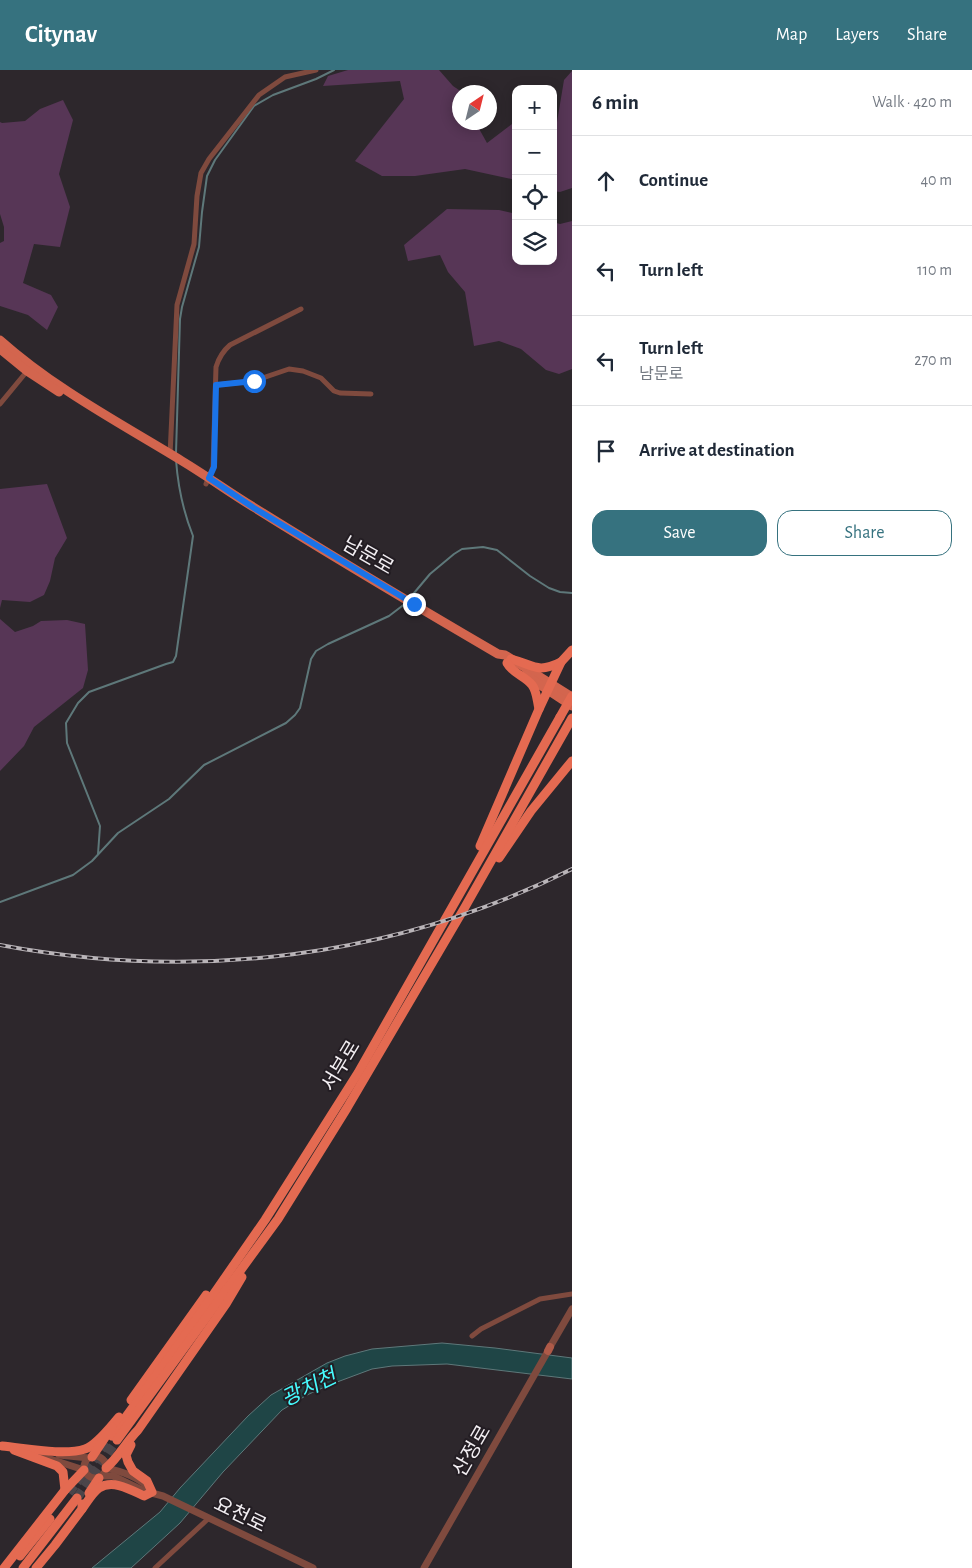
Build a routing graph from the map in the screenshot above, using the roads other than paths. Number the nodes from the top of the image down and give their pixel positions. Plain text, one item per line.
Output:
1 (316, 70) edge
2 (301, 309) dead end
3 (0, 340) edge
4 (0, 349) edge
5 (29, 368) junction
6 (216, 385) junction
7 (371, 394) dead end
8 (0, 404) edge
9 (174, 459) junction
10 (207, 481) junction
11 (572, 650) edge
12 (509, 661) junction
13 (561, 662) junction
14 (550, 687) junction
15 (572, 696) edge
16 (572, 706) edge
17 (539, 709) junction
18 (571, 720) edge
19 (572, 761) edge
20 (454, 902) junction
21 (465, 907) junction
22 (278, 1219) junction
23 (265, 1220) junction
24 (572, 1294) edge
25 (572, 1309) edge
26 (472, 1336) dead end
27 (119, 1417) junction
28 (138, 1430) junction
29 (1, 1446) edge
30 (90, 1457) junction
31 (84, 1470) junction
32 (103, 1474) junction
33 (152, 1492) junction
34 (71, 1494) junction
35 (82, 1509) junction
36 (207, 1517) junction
37 (4, 1568) edge
38 (11, 1568) edge
39 (23, 1568) edge
40 (36, 1568) edge
41 (155, 1568) edge
42 (313, 1568) edge
43 (424, 1568) edge

1 - 9 street
2 - 6 street
3 - 5 main road, 남문로
4 - 5 main road, 남문로
5 - 8 street
5 - 9 main road, 남문로
6 - 7 street
6 - 10 street
9 - 10 main road, 남문로
10 - 12 main road, 남문로
11 - 13 highway
12 - 13 highway
12 - 14 main road, 남문로
12 - 17 highway
13 - 14 highway
14 - 15 main road, 남문로
14 - 16 main road, 남문로
14 - 17 highway
15 - 20 highway, 서부로, bridge
17 - 20 highway
18 - 21 highway, 서부로
19 - 21 highway
20 - 23 highway, 서부로
21 - 22 highway, 서부로
22 - 23 highway, 서부로
22 - 28 highway
23 - 27 highway
24 - 26 street
25 - 43 street, 산정로
27 - 29 highway
27 - 30 highway
28 - 32 highway
28 - 33 highway
29 - 30 street
29 - 31 street
29 - 34 highway
30 - 31 street
30 - 32 street
31 - 32 street
31 - 34 highway
32 - 33 street, 요천로
32 - 35 highway
33 - 35 highway
33 - 36 street, 요천로
34 - 37 highway
34 - 38 highway
34 - 39 highway
35 - 40 highway
36 - 41 street
36 - 42 street, 요천로

